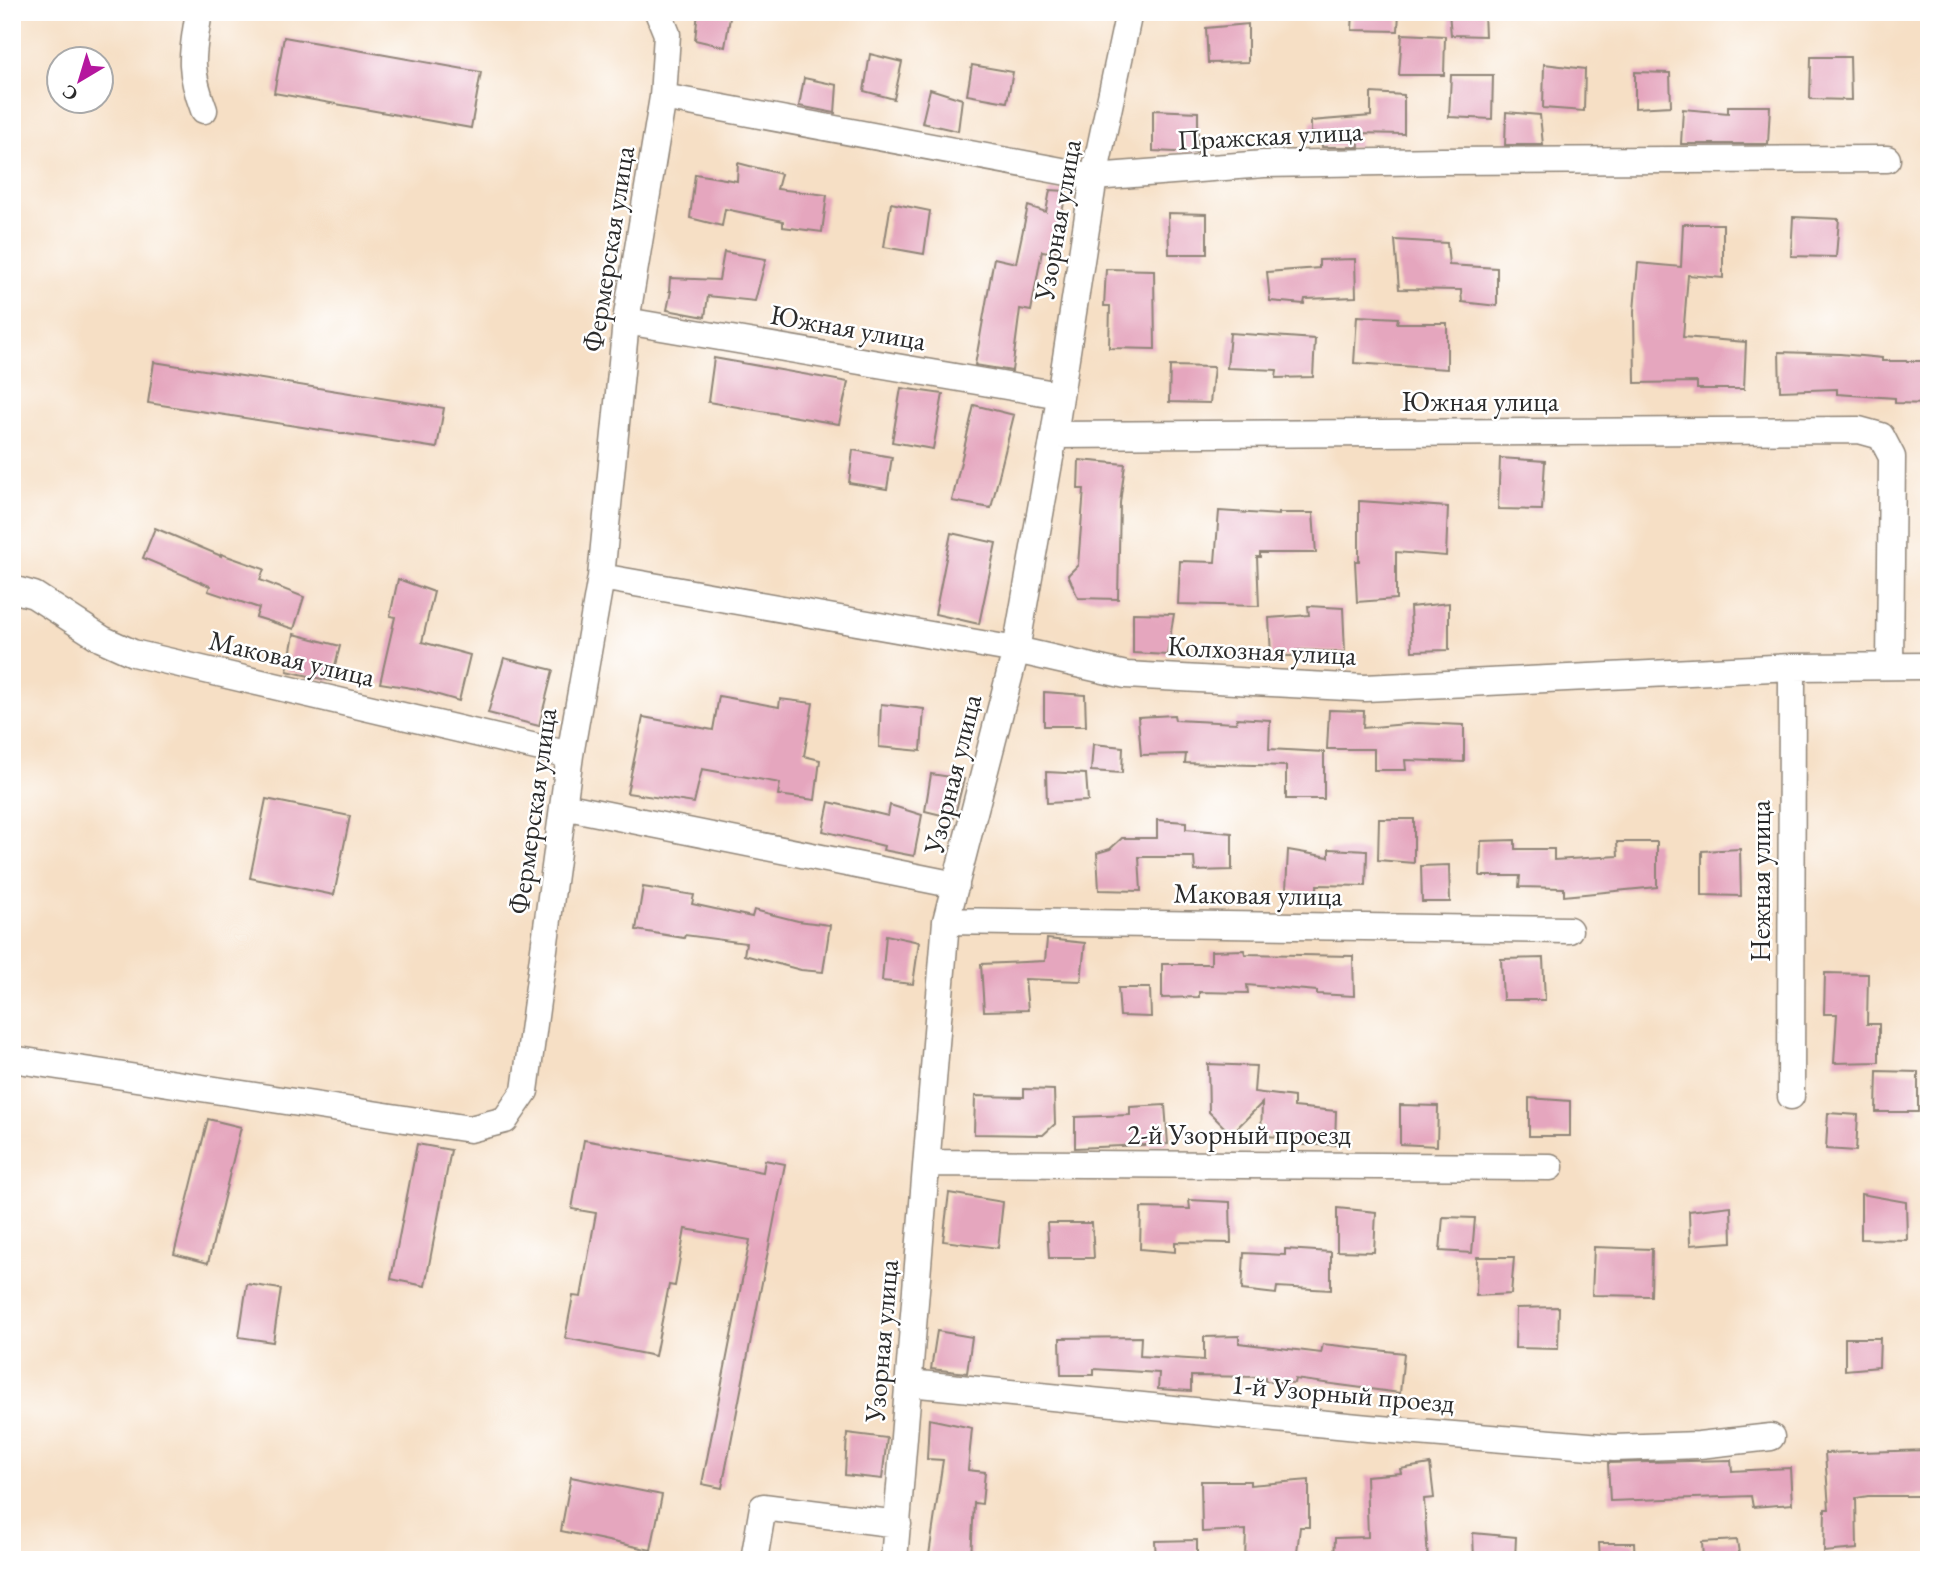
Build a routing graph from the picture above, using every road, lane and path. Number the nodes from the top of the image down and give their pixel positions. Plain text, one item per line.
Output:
1 (199, 12) edge
2 (658, 12) edge
3 (1129, 12) edge
4 (663, 97) junction
5 (204, 110) dead end
6 (1887, 159) dead end
7 (1094, 177) junction
8 (626, 321) junction
9 (1060, 395) junction
10 (1054, 435) junction
11 (601, 577) junction
12 (12, 589) edge
13 (1016, 650) junction
14 (1890, 666) junction
15 (1929, 666) edge
16 (1792, 667) junction
17 (570, 755) junction
18 (563, 806) junction
19 (956, 886) junction
20 (946, 921) junction
21 (1569, 930) dead end
22 (12, 1059) edge
23 (1791, 1096) dead end
24 (927, 1163) junction
25 (1550, 1167) dead end
26 (909, 1383) junction
27 (1771, 1437) dead end
28 (898, 1524) junction
29 (754, 1560) edge
30 (894, 1560) edge

1 - 5 street
2 - 4 street, Фермерская улица
3 - 7 street, Узорная улица
4 - 7 street, Пражская улица
4 - 8 street, Фермерская улица
6 - 7 street, Пражская улица
7 - 9 street, Узорная улица
8 - 9 street, Южная улица
8 - 11 street, Фермерская улица
9 - 10 street, Узорная улица
10 - 13 street, Узорная улица
10 - 14 street, Южная улица
11 - 13 street, Колхозная улица
11 - 17 street, Фермерская улица
12 - 17 street, Маковая улица
13 - 16 street, Колхозная улица
13 - 19 street, Узорная улица
14 - 15 street, Колхозная улица
14 - 16 street, Колхозная улица
16 - 23 street, Нежная улица
17 - 18 street, Фермерская улица
18 - 19 street
18 - 22 street, Фермерская улица
19 - 20 street, Узорная улица
20 - 21 street, Маковая улица
20 - 24 street, Узорная улица
24 - 25 street, 2-й Узорный проезд
24 - 26 street, Узорная улица
26 - 27 street, 1-й Узорный проезд
26 - 28 street, Узорная улица
28 - 29 street
28 - 30 street, Узорная улица

